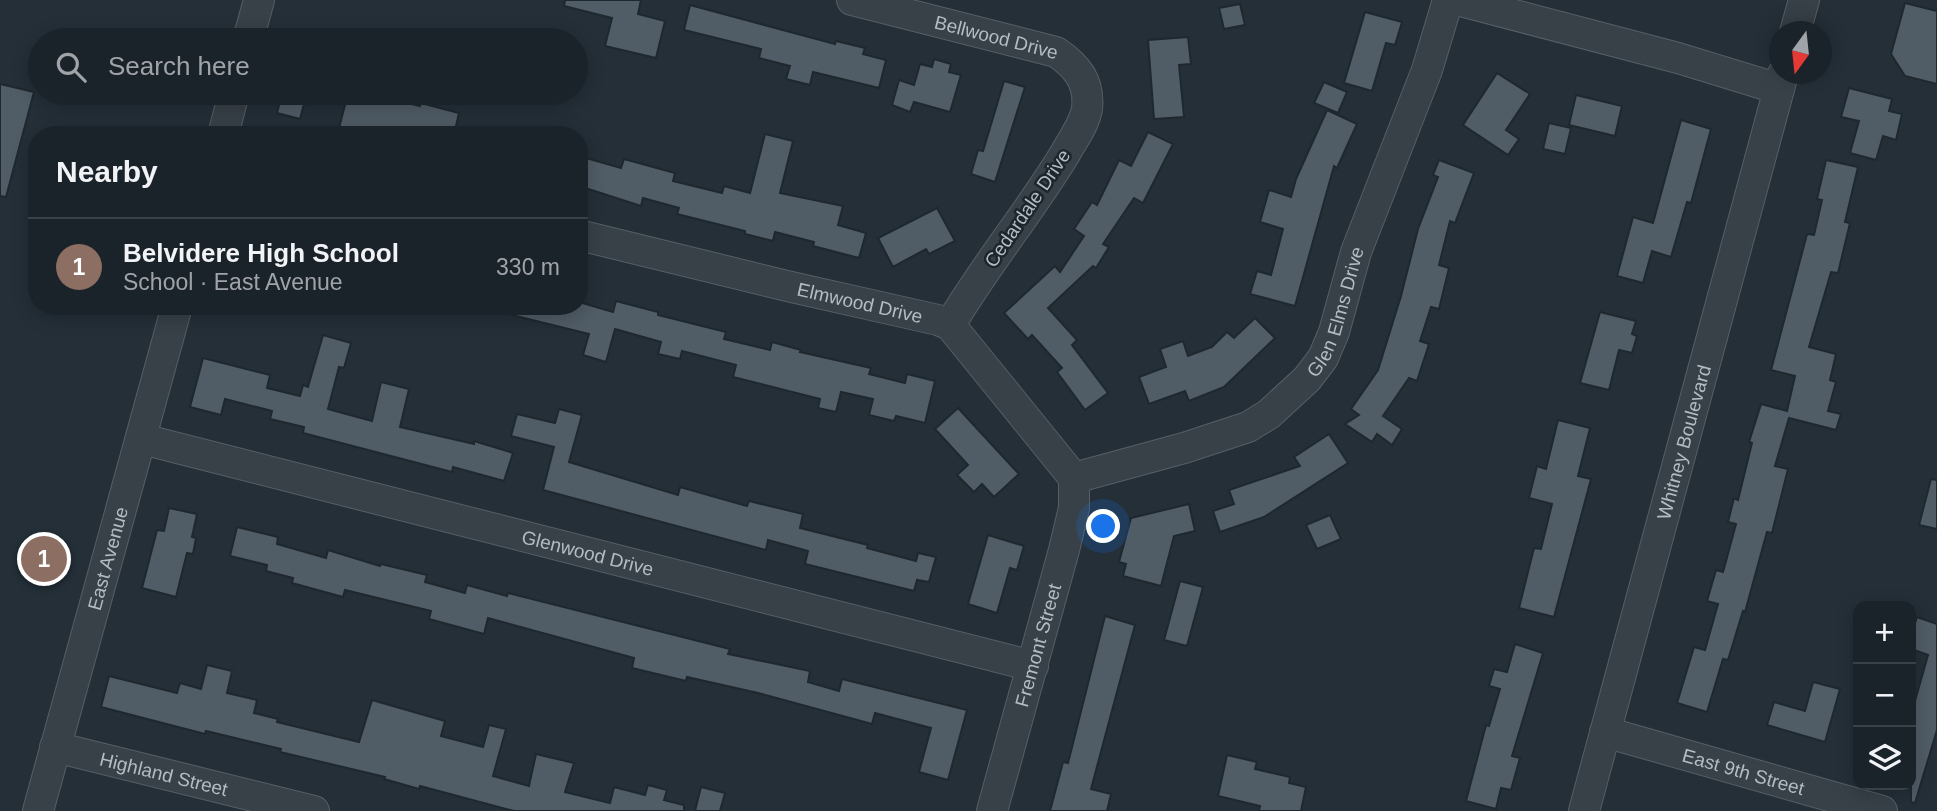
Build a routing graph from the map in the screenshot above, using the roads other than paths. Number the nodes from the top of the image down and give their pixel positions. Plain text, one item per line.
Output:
1 (259, 0) edge
2 (852, 0) edge
3 (1448, 0) edge
4 (1457, 0) edge
5 (1804, 0) edge
6 (1798, 21) edge
7 (251, 28) edge
8 (1769, 78) edge
9 (1780, 84) edge
10 (1085, 85) joint
11 (231, 105) edge
12 (225, 126) edge
13 (588, 237) edge
14 (175, 315) edge
15 (950, 326) junction
16 (142, 439) junction
17 (1074, 478) junction
18 (1033, 666) junction
19 (1605, 732) junction
20 (55, 747) junction
21 (38, 811) edge
22 (314, 811) edge
23 (992, 811) edge
24 (1584, 811) edge
25 (1882, 811) edge

1 - 7 street
2 - 10 street, Bellwood Drive
3 - 17 street, Glen Elms Drive
4 - 8 street
5 - 6 street
9 - 19 street, Whitney Boulevard
10 - 15 street, Cedardale Drive
11 - 12 street
13 - 15 street, Elmwood Drive
14 - 16 street, East Avenue
15 - 17 street, Elmwood Drive
16 - 18 street, Glenwood Drive
16 - 20 street, East Avenue
17 - 18 street, Fremont Street
18 - 23 street, Fremont Street
19 - 24 street, Whitney Boulevard
19 - 25 street, East 9th Street
20 - 21 street, East Avenue
20 - 22 street, Highland Street

